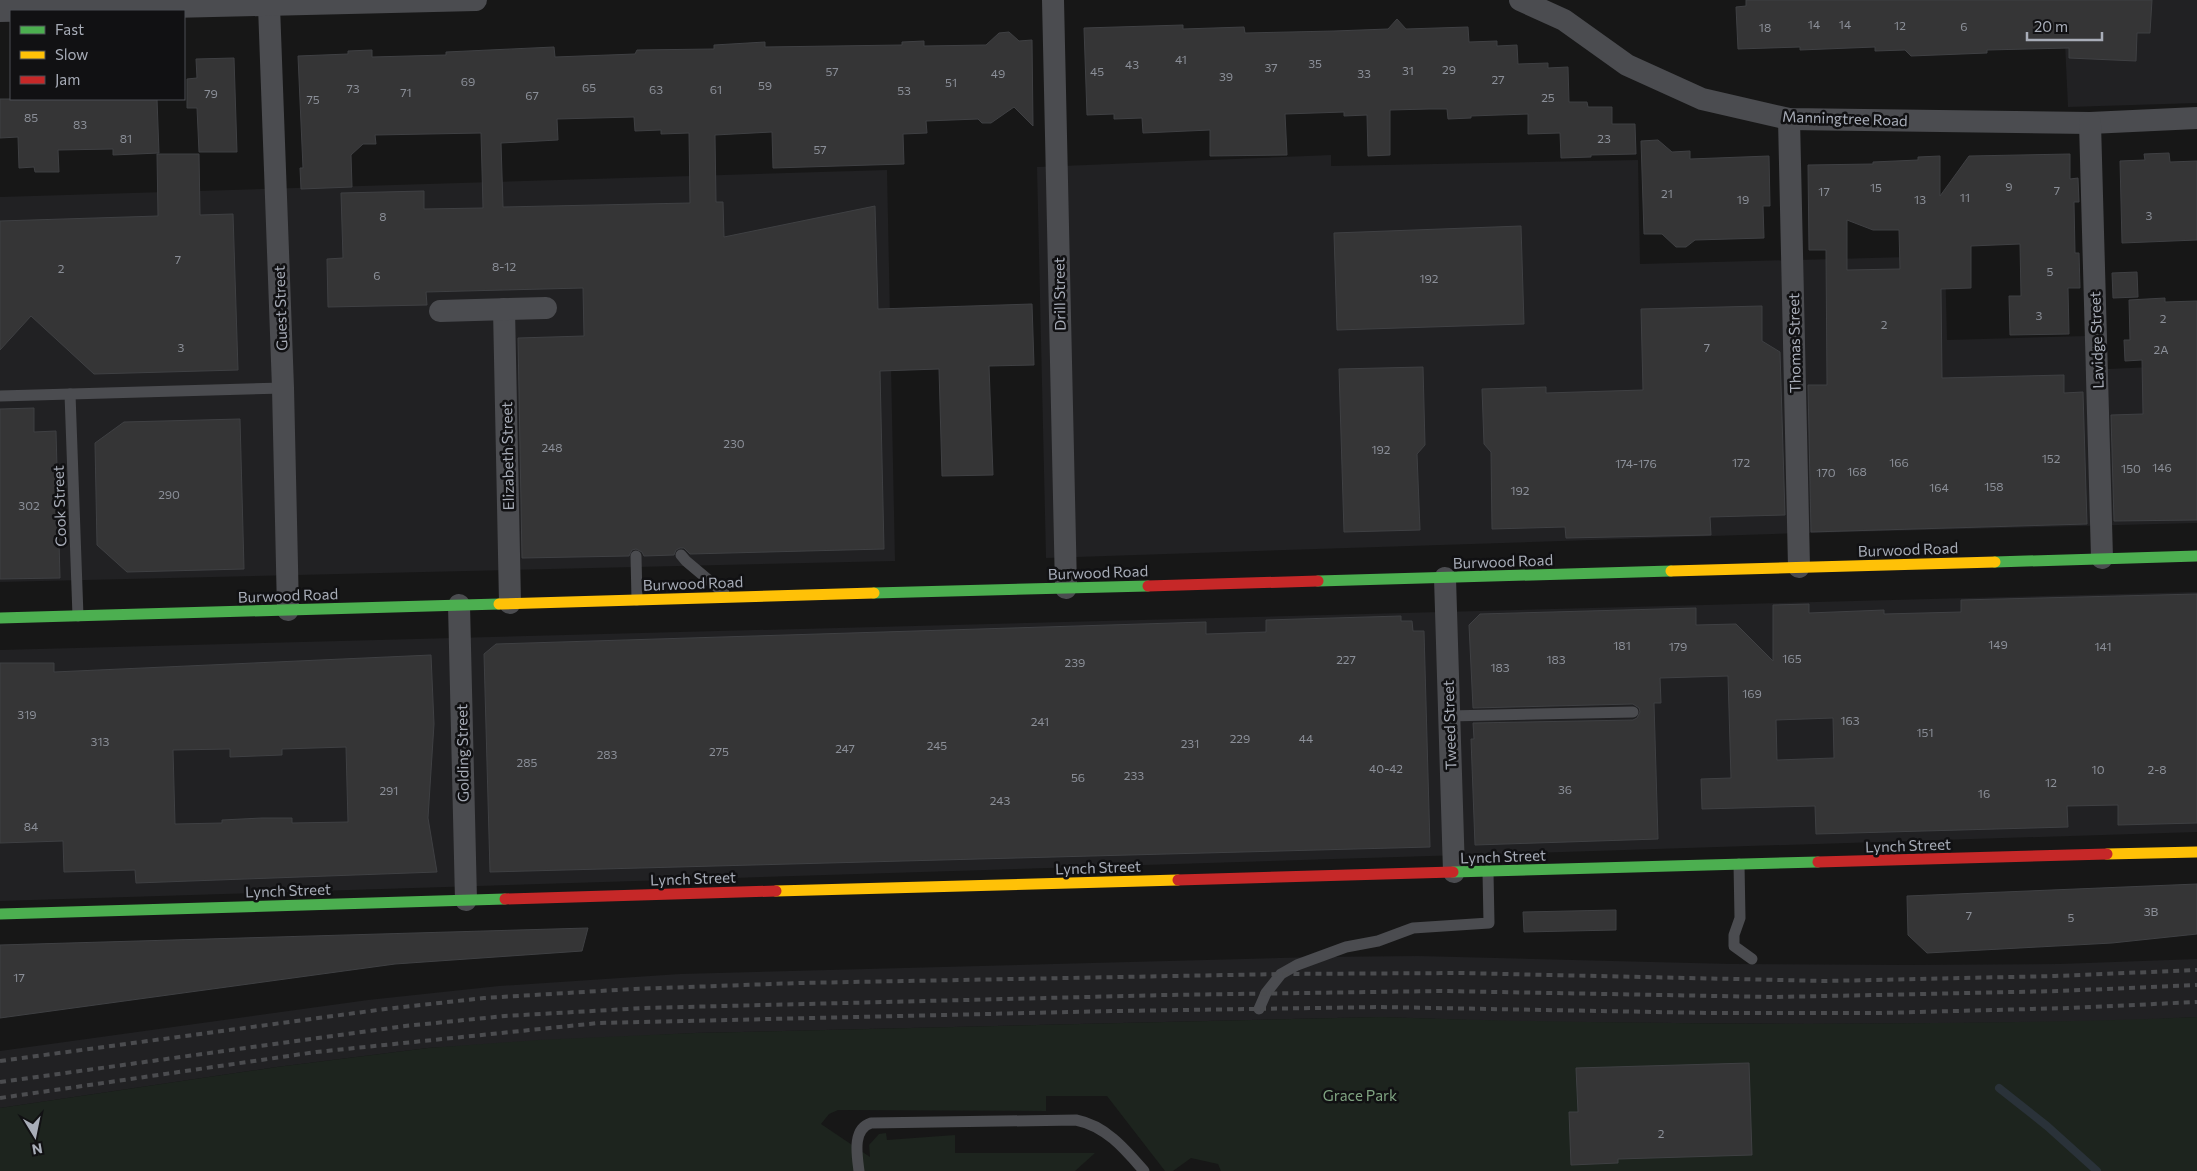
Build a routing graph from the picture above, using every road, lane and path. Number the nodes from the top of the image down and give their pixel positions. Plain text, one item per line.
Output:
1 (476, 0) edge
2 (1053, 0) edge
3 (1520, 0) edge
4 (269, 6) junction
5 (54, 10) edge
6 (2197, 118) edge
7 (1789, 119) junction
8 (2090, 123) junction
9 (546, 308) dead end
10 (504, 309) junction
11 (440, 311) dead end
12 (283, 388) junction
13 (70, 394) junction
14 (0, 396) edge
15 (681, 555) dead end
16 (636, 556) dead end
17 (2197, 556) edge
18 (2102, 558) junction
19 (1799, 567) junction
20 (1445, 578) junction
21 (1066, 588) junction
22 (728, 597) junction
23 (637, 600) junction
24 (510, 603) junction
25 (459, 605) junction
26 (288, 610) junction
27 (78, 616) junction
28 (0, 618) edge
29 (1633, 712) dead end
30 (1449, 716) junction
31 (2197, 852) edge
32 (1739, 864) junction
33 (1454, 872) junction
34 (1488, 872) junction
35 (466, 900) junction
36 (0, 914) edge
37 (1752, 958) dead end
38 (1259, 1009) dead end
39 (859, 1171) edge
40 (1144, 1171) edge

1 - 4 street
2 - 21 street, Drill Street
3 - 7 street, Manningtree Road
4 - 5 street
4 - 12 street, Guest Street
6 - 8 street, Manningtree Road
7 - 8 street, Manningtree Road
7 - 19 street, Thomas Street
8 - 18 street, Lavidge Street
9 - 10 street
10 - 11 street
10 - 24 street, Elizabeth Street
12 - 13 lane
12 - 26 street, Guest Street
13 - 14 lane
13 - 27 lane, Cook Street
15 - 22 lane
16 - 23 lane
17 - 18 main road, Burwood Road
18 - 19 main road, Burwood Road
19 - 20 main road, Burwood Road
20 - 21 main road, Burwood Road
20 - 30 street, Tweed Street
21 - 22 main road, Burwood Road
22 - 23 main road, Burwood Road
23 - 24 main road, Burwood Road
24 - 25 main road, Burwood Road
25 - 26 main road, Burwood Road
25 - 35 street, Golding Street
26 - 27 main road, Burwood Road
27 - 28 main road, Burwood Road
29 - 30 lane
30 - 33 street, Tweed Street
31 - 32 main road, Lynch Street
32 - 34 main road, Lynch Street
32 - 37 lane
33 - 34 main road, Lynch Street
33 - 35 main road, Lynch Street
34 - 38 lane
35 - 36 main road, Lynch Street
39 - 40 lane

